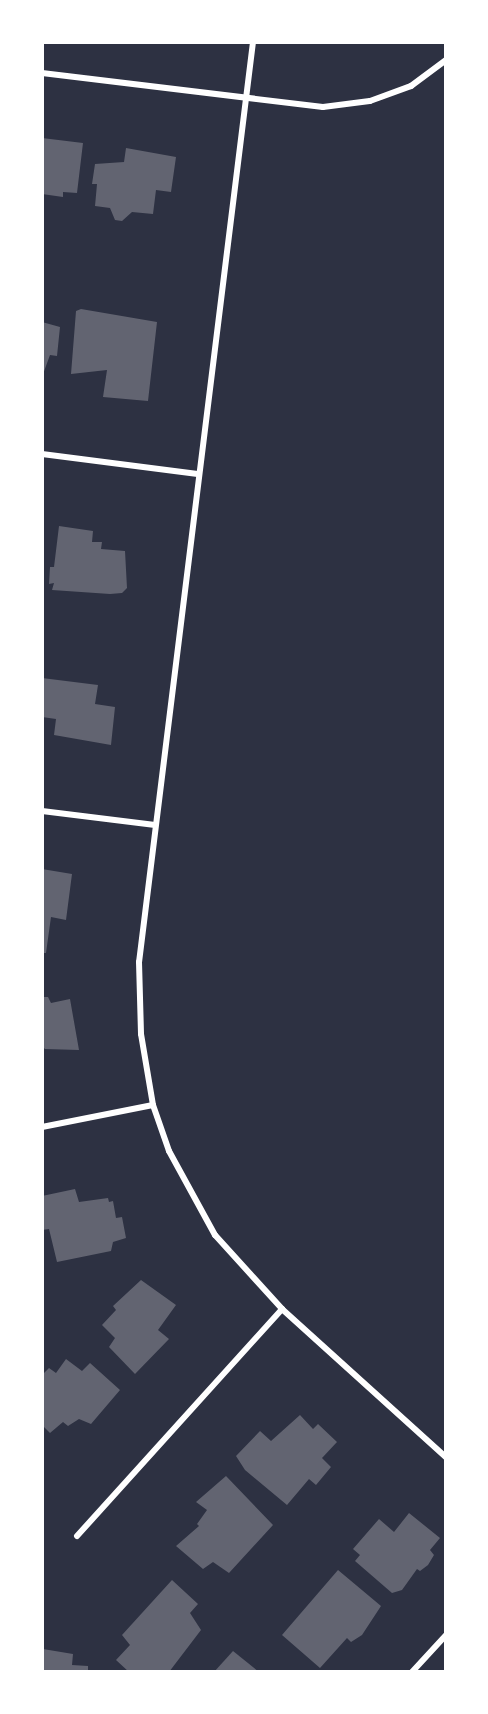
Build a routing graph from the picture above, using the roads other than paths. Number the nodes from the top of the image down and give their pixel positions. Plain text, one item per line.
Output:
1 (253, 42) edge
2 (446, 60) edge
3 (42, 72) edge
4 (247, 98) junction
5 (42, 454) edge
6 (198, 474) junction
7 (42, 812) edge
8 (155, 825) junction
9 (153, 1105) junction
10 (42, 1127) edge
11 (282, 1309) junction
12 (446, 1457) edge
13 (77, 1536) dead end
14 (446, 1635) edge
15 (412, 1672) edge

1 - 4 street
2 - 4 street
3 - 4 street
4 - 6 street
5 - 6 street
6 - 8 street
7 - 8 street
8 - 9 street
9 - 10 street
9 - 11 street
11 - 12 street
11 - 13 street
14 - 15 street

